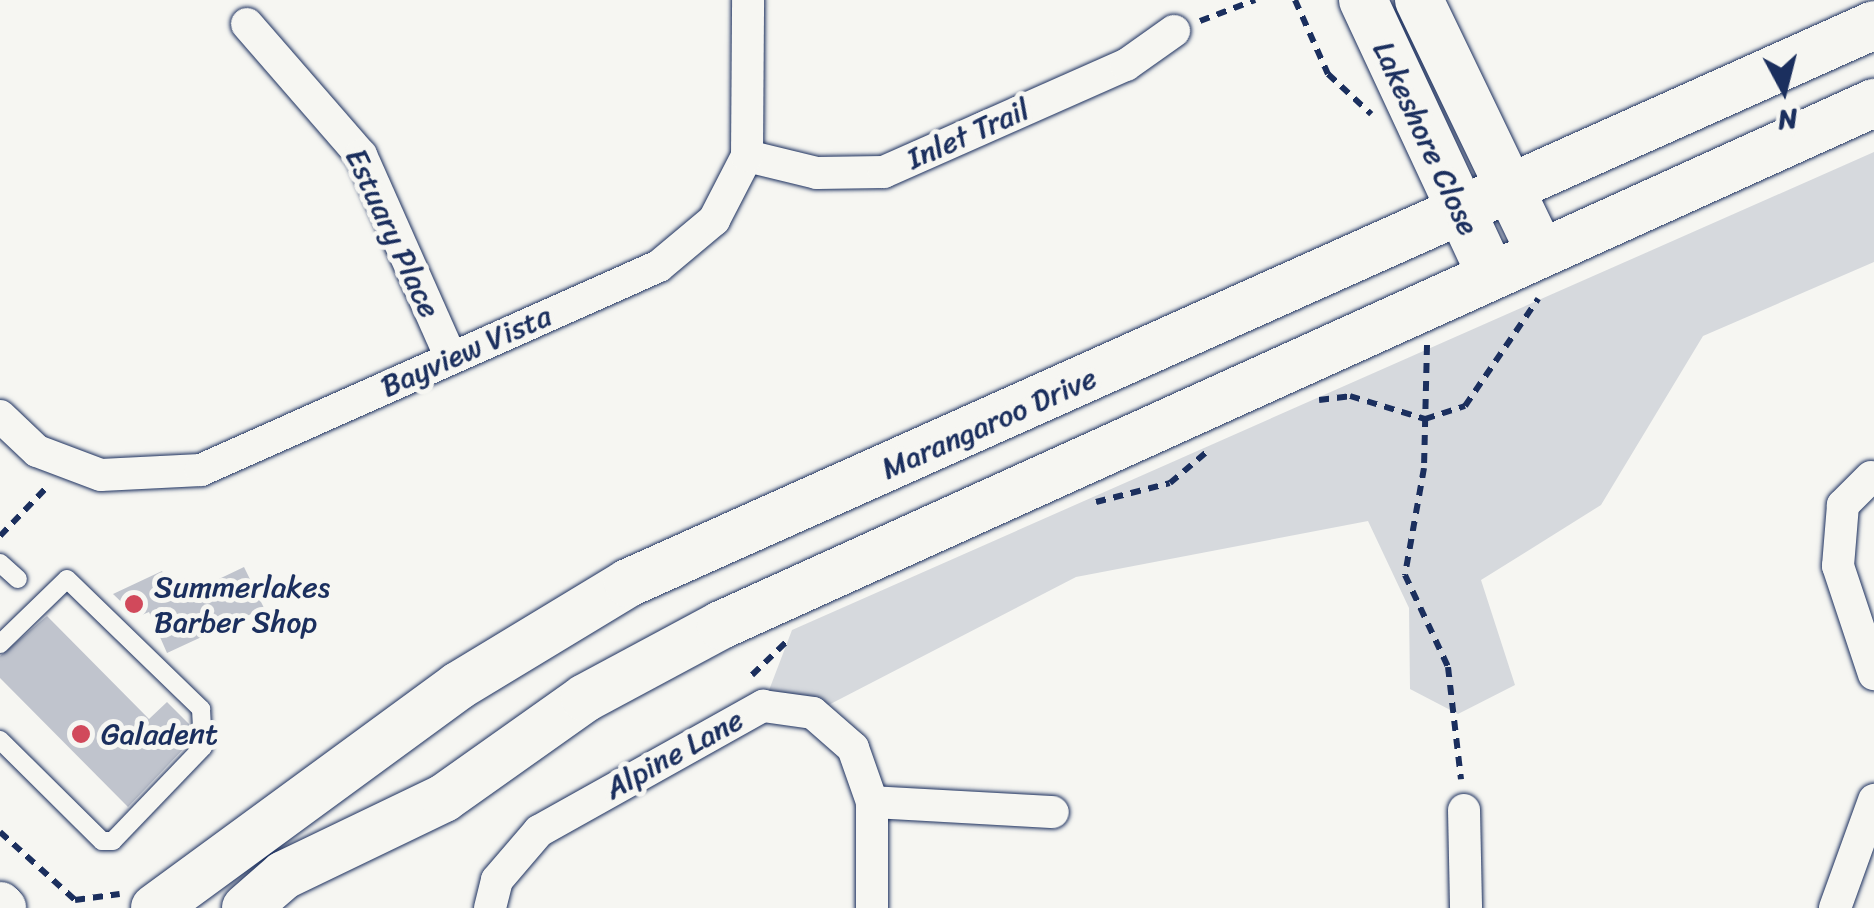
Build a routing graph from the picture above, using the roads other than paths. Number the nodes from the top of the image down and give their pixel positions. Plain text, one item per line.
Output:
1 (748, 0) edge
2 (1363, 0) edge
3 (1419, 0) edge
4 (247, 24) dead end
5 (1874, 25) edge
6 (1174, 31) road end
7 (1874, 103) edge
8 (747, 156) junction
9 (1504, 191) junction
10 (1458, 211) junction
11 (1550, 270) junction
12 (1491, 275) junction
13 (451, 358) junction
14 (0, 416) edge
15 (1871, 477) dead end
16 (0, 563) edge
17 (18, 579) dead end
18 (0, 644) edge
19 (1874, 674) edge
20 (0, 740) edge
21 (1874, 800) edge
22 (872, 802) junction
23 (1464, 810) road end
24 (1053, 812) dead end
25 (141, 898) edge
26 (246, 908) edge
27 (490, 908) edge
28 (872, 908) edge
29 (1466, 908) edge
30 (1835, 908) edge

1 - 8 street, Bayview Vista
2 - 10 main road, Lakeshore Close
3 - 9 main road, Lakeshore Close
4 - 13 street, Estuary Place
5 - 9 main road, Marangaroo Drive
6 - 8 street, Inlet Trail
7 - 11 main road
8 - 13 street, Bayview Vista
9 - 10 main road, Marangaroo Drive
9 - 11 main road, Lakeshore Close
10 - 12 main road, Lakeshore Close
10 - 25 main road, Marangaroo Drive
11 - 12 main road
12 - 26 main road
13 - 14 street, Bayview Vista
15 - 19 street
16 - 17 lane
18 - 20 lane
21 - 30 street
22 - 24 street
22 - 27 street, Alpine Lane
22 - 28 street, Alpine Lane
23 - 29 street

